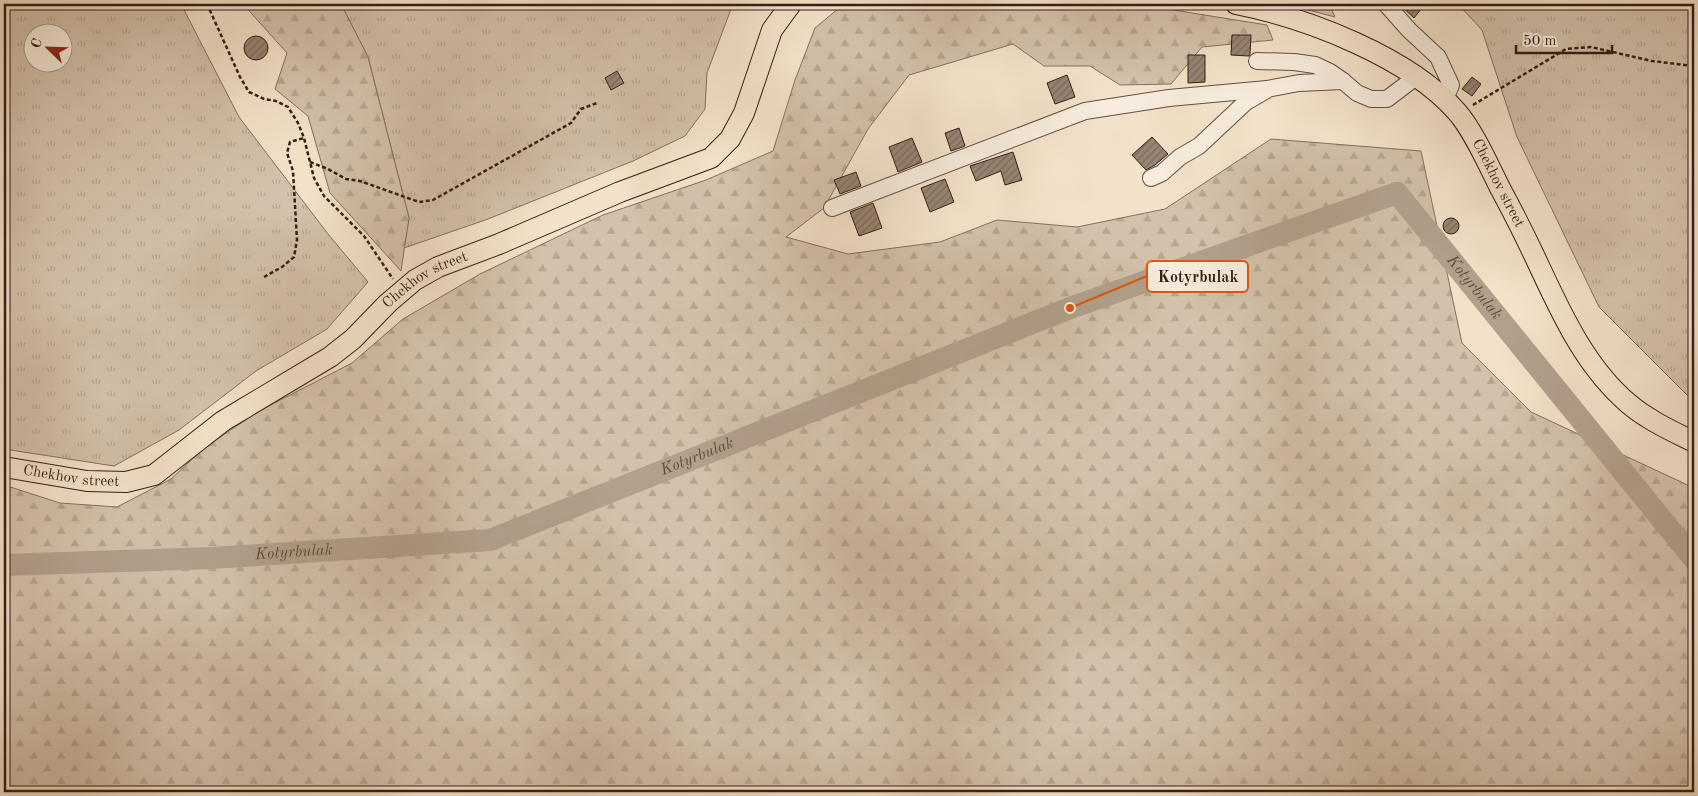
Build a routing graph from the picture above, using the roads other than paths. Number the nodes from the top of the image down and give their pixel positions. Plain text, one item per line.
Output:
1 (790, 4) edge
2 (1236, 4) edge
3 (1386, 4) edge
4 (1257, 61) dead end
5 (1416, 77) junction
6 (1344, 81) junction
7 (1267, 90) junction
8 (1445, 99) junction
9 (1151, 178) dead end
10 (832, 208) dead end
11 (1694, 442) edge
12 (4, 467) edge

1 - 12 main road, Chekhov street
2 - 5 main road, Chekhov street
3 - 8 street
4 - 6 street
5 - 6 street
5 - 8 main road, Chekhov street
6 - 7 street
7 - 9 street
7 - 10 street
8 - 11 main road, Chekhov street

